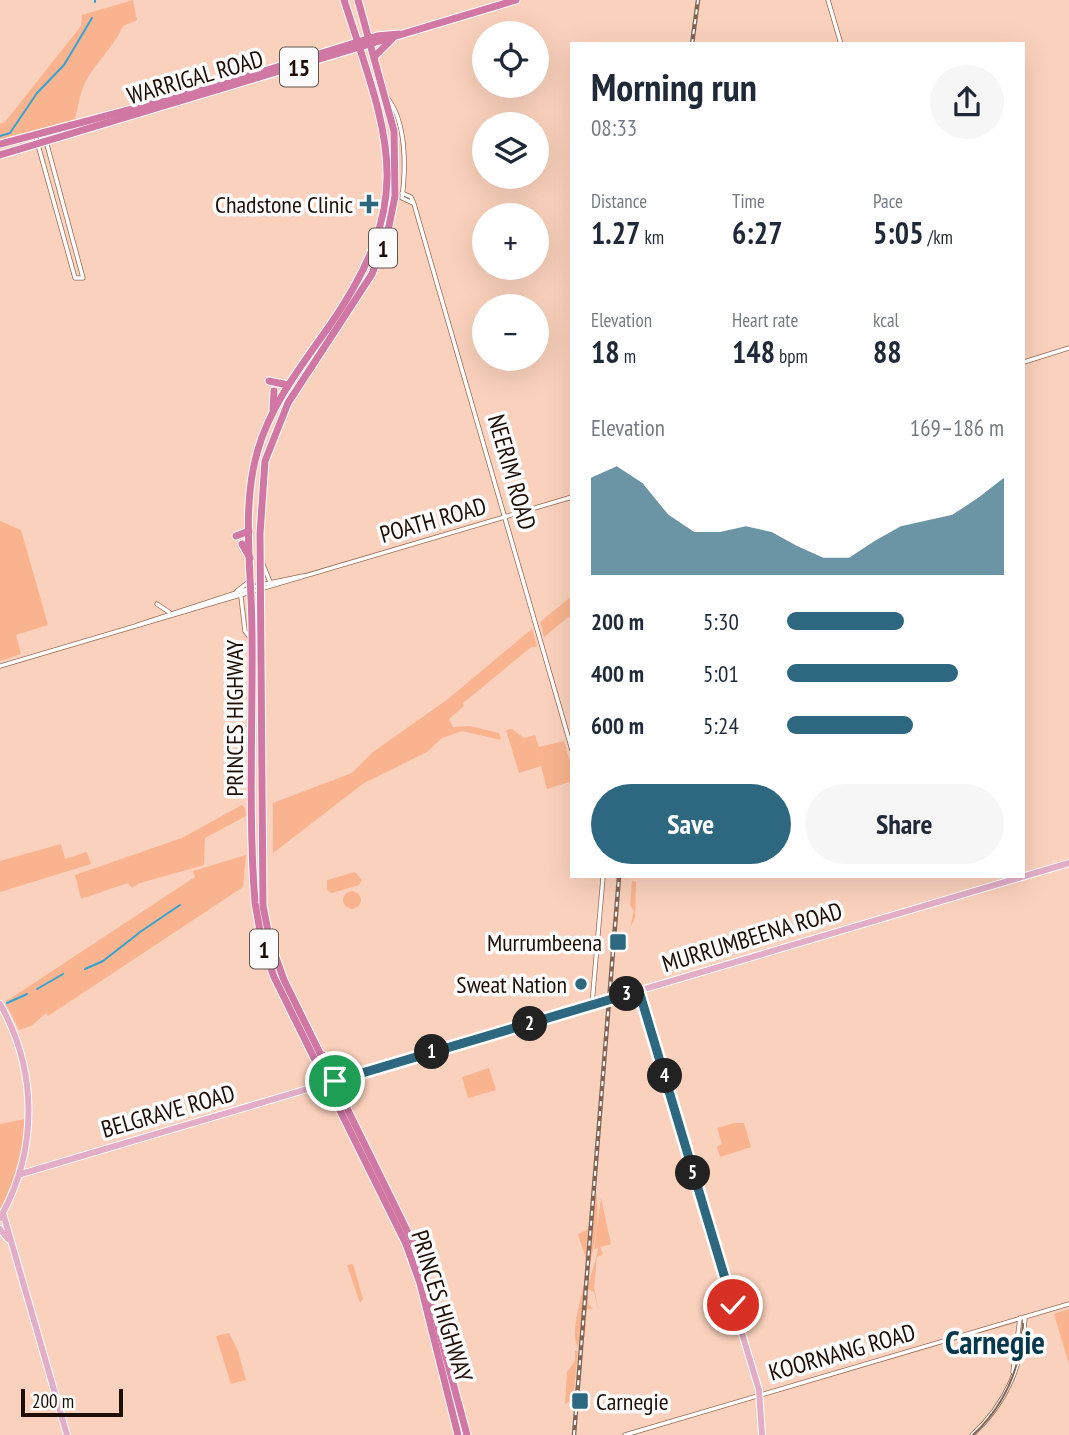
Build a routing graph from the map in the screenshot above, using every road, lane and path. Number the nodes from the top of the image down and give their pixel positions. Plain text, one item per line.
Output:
1 (344, 0) edge
2 (358, 0) edge
3 (516, 0) edge
4 (828, 0) edge
5 (396, 36) junction
6 (371, 42) junction
7 (840, 42) edge
8 (356, 44) junction
9 (375, 56) junction
10 (386, 96) junction
11 (39, 133) junction
12 (42, 142) junction
13 (0, 144) edge
14 (0, 155) edge
15 (394, 204) junction
16 (399, 215) dead end
17 (81, 273) junction
18 (75, 276) junction
19 (370, 278) junction
20 (352, 292) junction
21 (1069, 348) edge
22 (1025, 362) edge
23 (270, 381) dead end
24 (288, 385) junction
25 (274, 391) dead end
26 (274, 409) junction
27 (570, 498) edge
28 (505, 517) junction
29 (249, 531) junction
30 (236, 536) dead end
31 (242, 544) dead end
32 (250, 558) junction
33 (264, 586) junction
34 (251, 587) junction
35 (241, 597) junction
36 (157, 604) dead end
37 (170, 613) junction
38 (137, 625) junction
39 (252, 640) junction
40 (0, 666) edge
41 (570, 743) edge
42 (1069, 863) edge
43 (1025, 875) edge
44 (603, 878) edge
45 (1012, 879) edge
46 (593, 991) junction
47 (639, 991) junction
48 (604, 1002) junction
49 (0, 1004) edge
50 (592, 1005) junction
51 (339, 1080) junction
52 (326, 1084) junction
53 (20, 1174) junction
54 (1, 1215) edge
55 (398, 1218) junction
56 (0, 1223) edge
57 (4, 1229) edge
58 (1069, 1304) edge
59 (1023, 1318) junction
60 (760, 1395) junction
61 (66, 1435) edge
62 (458, 1435) edge
63 (467, 1435) edge
64 (625, 1435) edge
65 (762, 1435) edge
66 (972, 1435) edge

1 - 8 highway
2 - 6 highway, 1
3 - 5 highway, WARRIGAL ROAD / 15
4 - 7 street
5 - 6 highway, WARRIGAL ROAD / 15
5 - 9 highway
6 - 8 highway, WARRIGAL ROAD / 15
6 - 9 highway, 1
8 - 11 highway, WARRIGAL ROAD / 15
8 - 12 highway, WARRIGAL ROAD / 15
8 - 20 highway, PRINCES HIGHWAY / 1
9 - 10 highway, 1
10 - 15 highway, 1
10 - 28 street, NEERIM ROAD
11 - 12 street
11 - 12 street
11 - 13 highway, WARRIGAL ROAD / 15
12 - 14 highway, WARRIGAL ROAD / 15
12 - 17 street
12 - 18 street
15 - 16 highway
15 - 19 highway, 1
17 - 18 street
17 - 18 street
19 - 20 highway
19 - 33 highway, 1
20 - 24 highway, PRINCES HIGHWAY / 1
21 - 22 street
23 - 24 highway
24 - 26 highway, PRINCES HIGHWAY / 1
25 - 26 highway
26 - 29 highway, PRINCES HIGHWAY / 1
27 - 28 street, POATH ROAD
28 - 33 street, POATH ROAD
28 - 41 street, NEERIM ROAD
29 - 30 highway
29 - 32 highway, PRINCES HIGHWAY / 1
31 - 32 highway
32 - 34 highway, PRINCES HIGHWAY / 1
33 - 34 street, POATH ROAD
33 - 51 highway, PRINCES HIGHWAY / 1
34 - 35 street
34 - 37 street
34 - 39 highway, PRINCES HIGHWAY / 1
35 - 38 street
35 - 39 street
36 - 37 street
37 - 38 street
38 - 40 street
39 - 52 highway, PRINCES HIGHWAY / 1
42 - 43 main road, MURRUMBEENA ROAD
44 - 46 street
45 - 47 main road, MURRUMBEENA ROAD
46 - 48 street
46 - 50 street
47 - 48 main road, MURRUMBEENA ROAD
47 - 60 main road
48 - 50 main road, MURRUMBEENA ROAD
49 - 53 main road
50 - 51 main road, MURRUMBEENA ROAD
51 - 52 main road, MURRUMBEENA ROAD
51 - 55 highway, PRINCES HIGHWAY / 1
52 - 53 main road, BELGRAVE ROAD
52 - 55 highway, PRINCES HIGHWAY / 1
53 - 54 main road
54 - 57 main road
55 - 62 highway, PRINCES HIGHWAY / 1
55 - 63 highway, PRINCES HIGHWAY / 1
56 - 57 main road
57 - 61 main road
58 - 59 street, KOORNANG ROAD
59 - 60 street, KOORNANG ROAD
59 - 66 street
60 - 64 street, KOORNANG ROAD
60 - 65 main road

